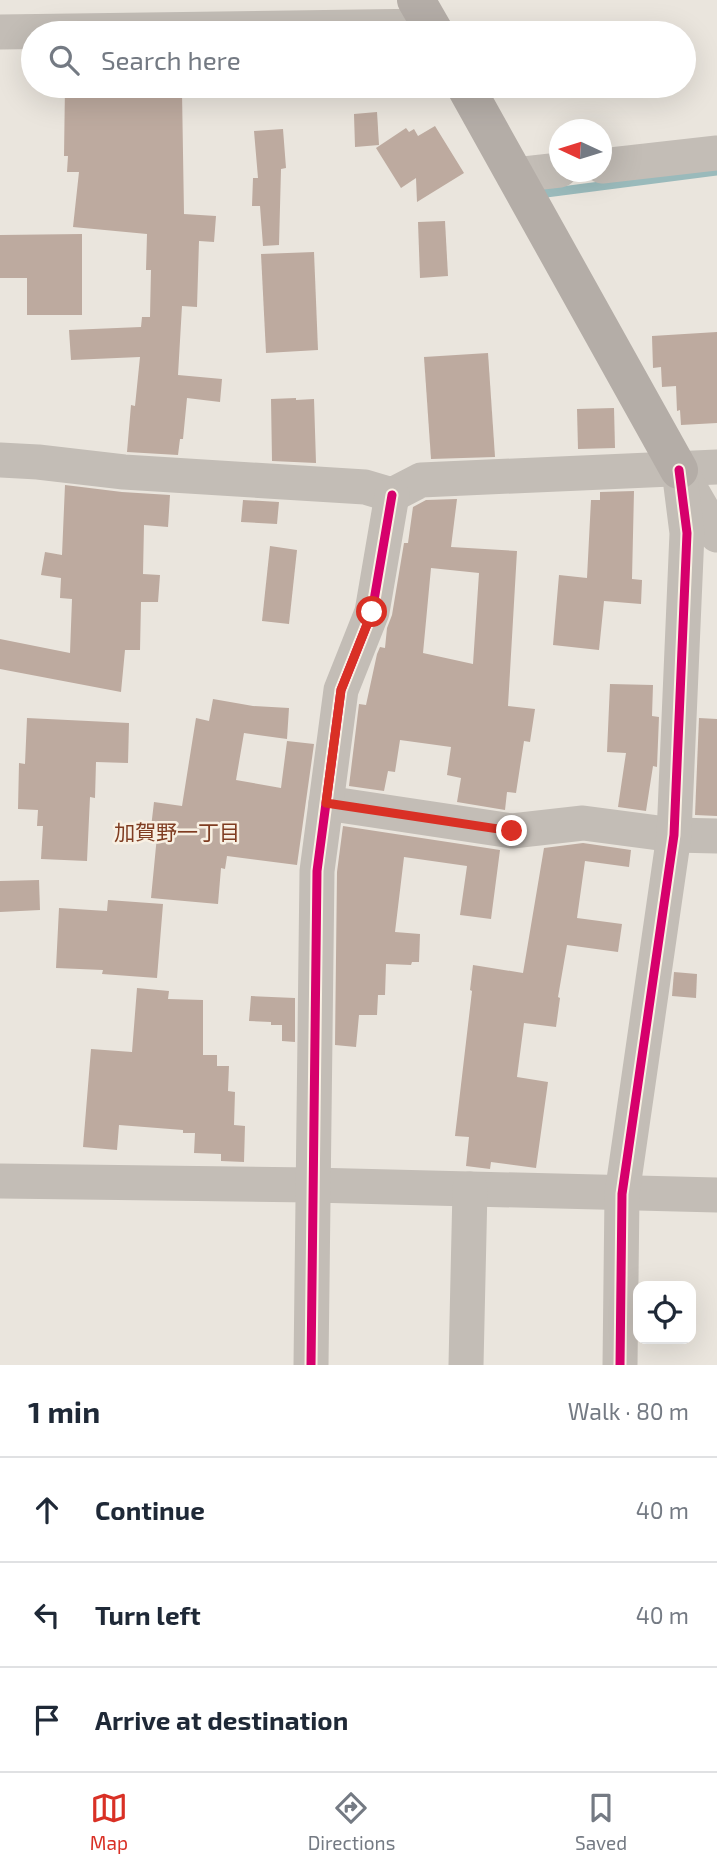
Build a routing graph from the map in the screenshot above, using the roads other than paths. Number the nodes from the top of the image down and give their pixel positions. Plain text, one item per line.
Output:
1 (428, 20) edge
2 (392, 21) edge
3 (21, 31) edge
4 (0, 32) edge
5 (472, 98) edge
6 (717, 153) edge
7 (612, 165) edge
8 (549, 171) edge
9 (516, 175) junction
10 (0, 460) edge
11 (717, 467) edge
12 (679, 470) junction
13 (392, 495) junction
14 (717, 535) edge
15 (326, 803) junction
16 (674, 835) junction
17 (717, 836) edge
18 (0, 1181) edge
19 (312, 1185) junction
20 (470, 1189) junction
21 (622, 1194) junction
22 (717, 1195) edge
23 (311, 1365) edge
24 (466, 1365) edge
25 (620, 1365) edge

1 - 2 street
3 - 4 street
5 - 9 street
6 - 7 street
8 - 9 street
9 - 12 street
10 - 13 street
11 - 12 street
12 - 13 street
12 - 14 street
12 - 16 street
13 - 15 street
15 - 16 street
15 - 19 street
16 - 17 street
16 - 21 street
18 - 19 street
19 - 20 street
19 - 23 street
20 - 21 street
20 - 24 street
21 - 22 street
21 - 25 street

